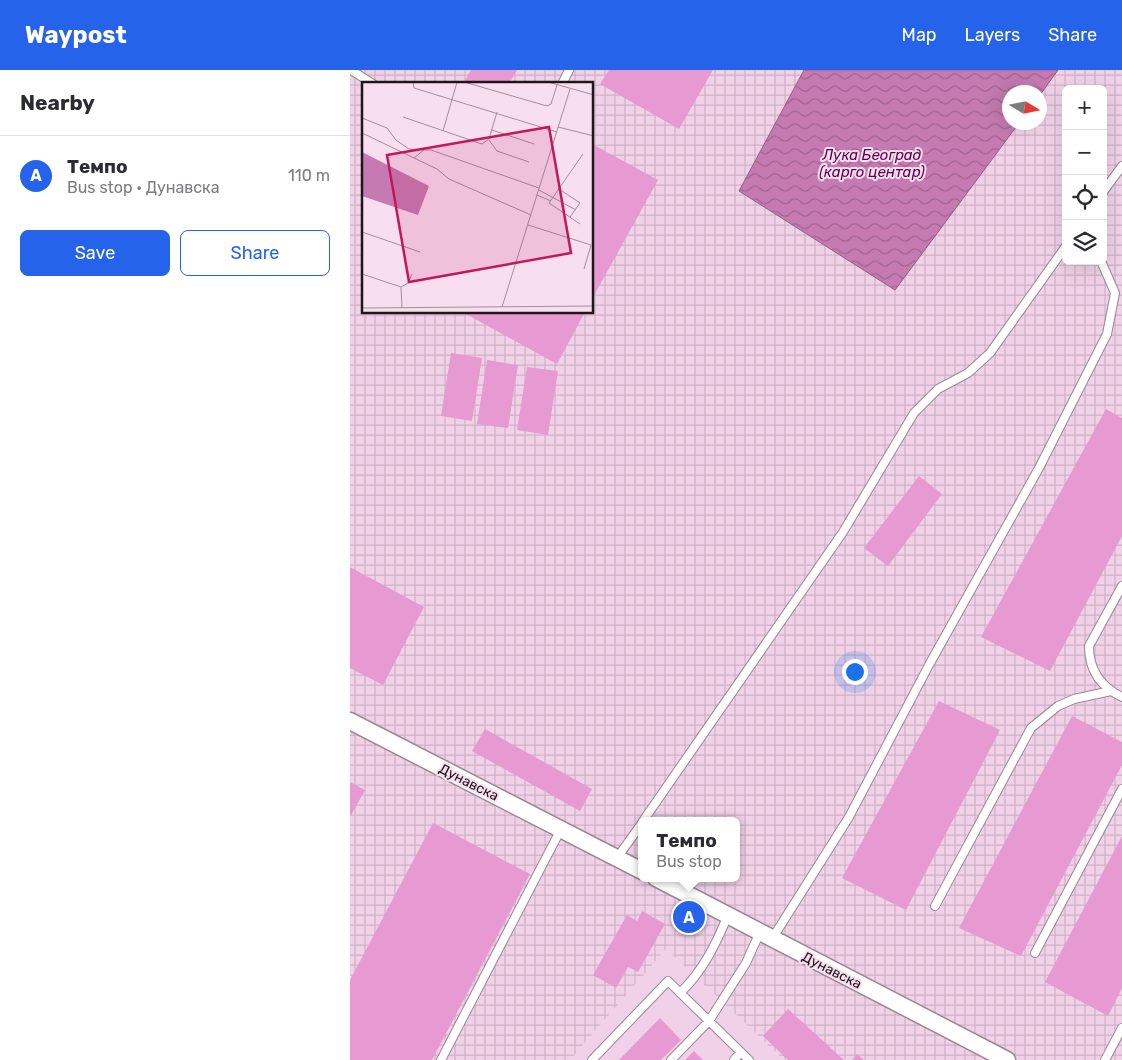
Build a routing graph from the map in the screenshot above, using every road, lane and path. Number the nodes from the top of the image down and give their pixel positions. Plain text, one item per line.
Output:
1 (351, 70) edge
2 (569, 70) edge
3 (370, 82) edge
4 (563, 82) edge
5 (1122, 166) edge
6 (1107, 187) edge
7 (1062, 252) edge
8 (1103, 265) edge
9 (1122, 288) edge
10 (1115, 293) junction
11 (1122, 586) edge
12 (1111, 692) junction
13 (1122, 697) edge
14 (350, 721) edge
15 (1122, 789) edge
16 (645, 817) edge
17 (638, 828) edge
18 (561, 829) junction
19 (617, 858) junction
20 (638, 869) edge
21 (664, 882) edge
22 (935, 906) dead end
23 (728, 915) junction
24 (766, 935) junction
25 (1035, 953) dead end
26 (680, 993) junction
27 (709, 1021) junction
28 (1122, 1028) edge
29 (741, 1052) junction
30 (441, 1060) edge
31 (592, 1060) edge
32 (671, 1060) edge
33 (734, 1060) edge
34 (749, 1060) edge
35 (1008, 1060) edge
36 (1105, 1060) edge

1 - 3 lane
2 - 4 lane
5 - 6 lane
7 - 16 lane
8 - 10 lane
9 - 10 lane
10 - 24 lane
11 - 12 lane
12 - 13 lane
12 - 22 lane
14 - 18 street, Дунавска
15 - 25 lane
17 - 19 lane
18 - 19 street, Дунавска
18 - 30 lane
19 - 20 street, Дунавска
21 - 23 street, Дунавска
23 - 24 street, Дунавска
23 - 26 lane
24 - 27 lane
24 - 35 street, Дунавска
26 - 27 lane
26 - 31 lane
27 - 29 lane
27 - 32 lane
28 - 36 lane
29 - 33 lane
29 - 34 lane

